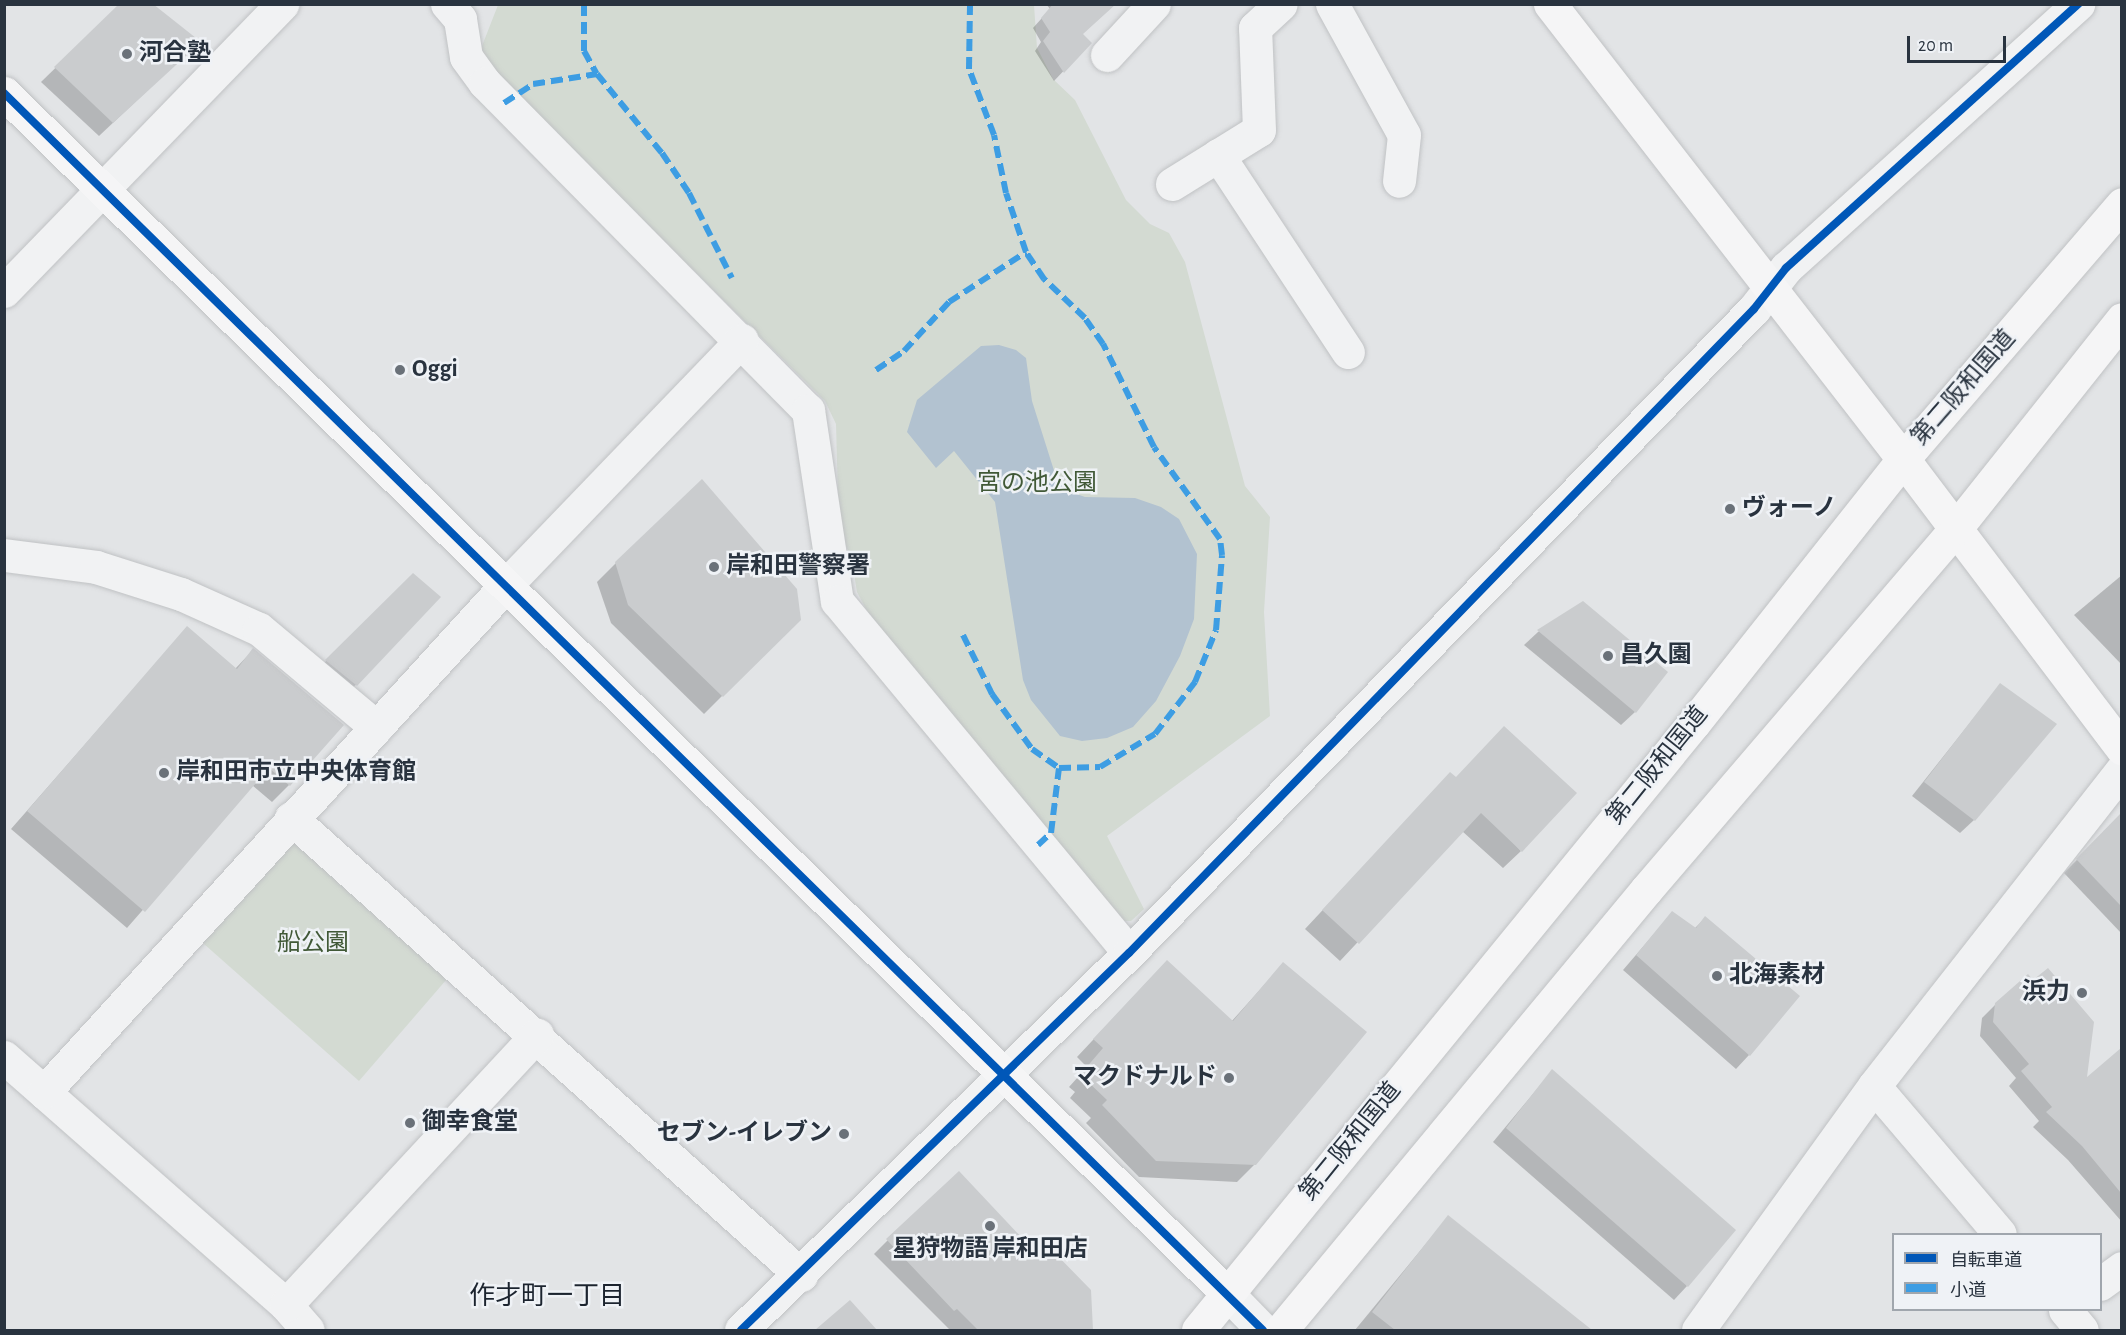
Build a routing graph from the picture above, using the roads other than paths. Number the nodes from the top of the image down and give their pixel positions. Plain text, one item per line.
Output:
1 (282, 4) edge
2 (447, 4) edge
3 (1154, 4) edge
4 (1281, 4) edge
5 (1332, 4) edge
6 (1550, 4) edge
7 (2078, 4) edge
8 (1107, 55) dead end
9 (4, 93) edge
10 (1218, 155) junction
11 (1399, 181) dead end
12 (1172, 184) dead end
13 (104, 190) junction
14 (2121, 204) edge
15 (4, 291) edge
16 (1770, 291) junction
17 (2121, 320) edge
18 (742, 340) junction
19 (1348, 352) dead end
20 (1904, 459) junction
21 (1956, 528) junction
22 (4, 555) edge
23 (506, 585) junction
24 (376, 727) junction
25 (2121, 749) edge
26 (2121, 770) edge
27 (291, 818) junction
28 (1129, 953) junction
29 (537, 1035) junction
30 (4, 1057) edge
31 (1004, 1074) junction
32 (1874, 1086) junction
33 (44, 1092) junction
34 (1999, 1233) edge
35 (2121, 1268) edge
36 (801, 1275) junction
37 (2102, 1282) edge
38 (1227, 1293) junction
39 (286, 1305) junction
40 (308, 1330) edge
41 (741, 1330) edge
42 (1198, 1330) edge
43 (1263, 1330) edge
44 (1281, 1330) edge
45 (1698, 1330) edge

1 - 13 street
2 - 18 street
3 - 8 street
4 - 10 street
5 - 11 street
6 - 16 main road
7 - 16 street
9 - 13 main road
10 - 12 street
10 - 19 street
13 - 15 street
13 - 23 main road
14 - 20 main road, 第二阪和国道
16 - 20 main road
16 - 28 street
17 - 21 main road
18 - 23 street
18 - 28 street
20 - 21 main road
20 - 38 main road, 第二阪和国道
21 - 25 main road
21 - 44 main road
22 - 24 street
23 - 24 street
23 - 31 main road
24 - 27 street
26 - 32 street
27 - 29 street
27 - 33 street
28 - 31 street
29 - 36 street
29 - 39 street
30 - 33 street
31 - 36 street
31 - 38 main road
32 - 34 street
32 - 45 street
33 - 39 street
35 - 37 street
36 - 41 street
38 - 42 main road, 第二阪和国道
38 - 43 street
39 - 40 street

